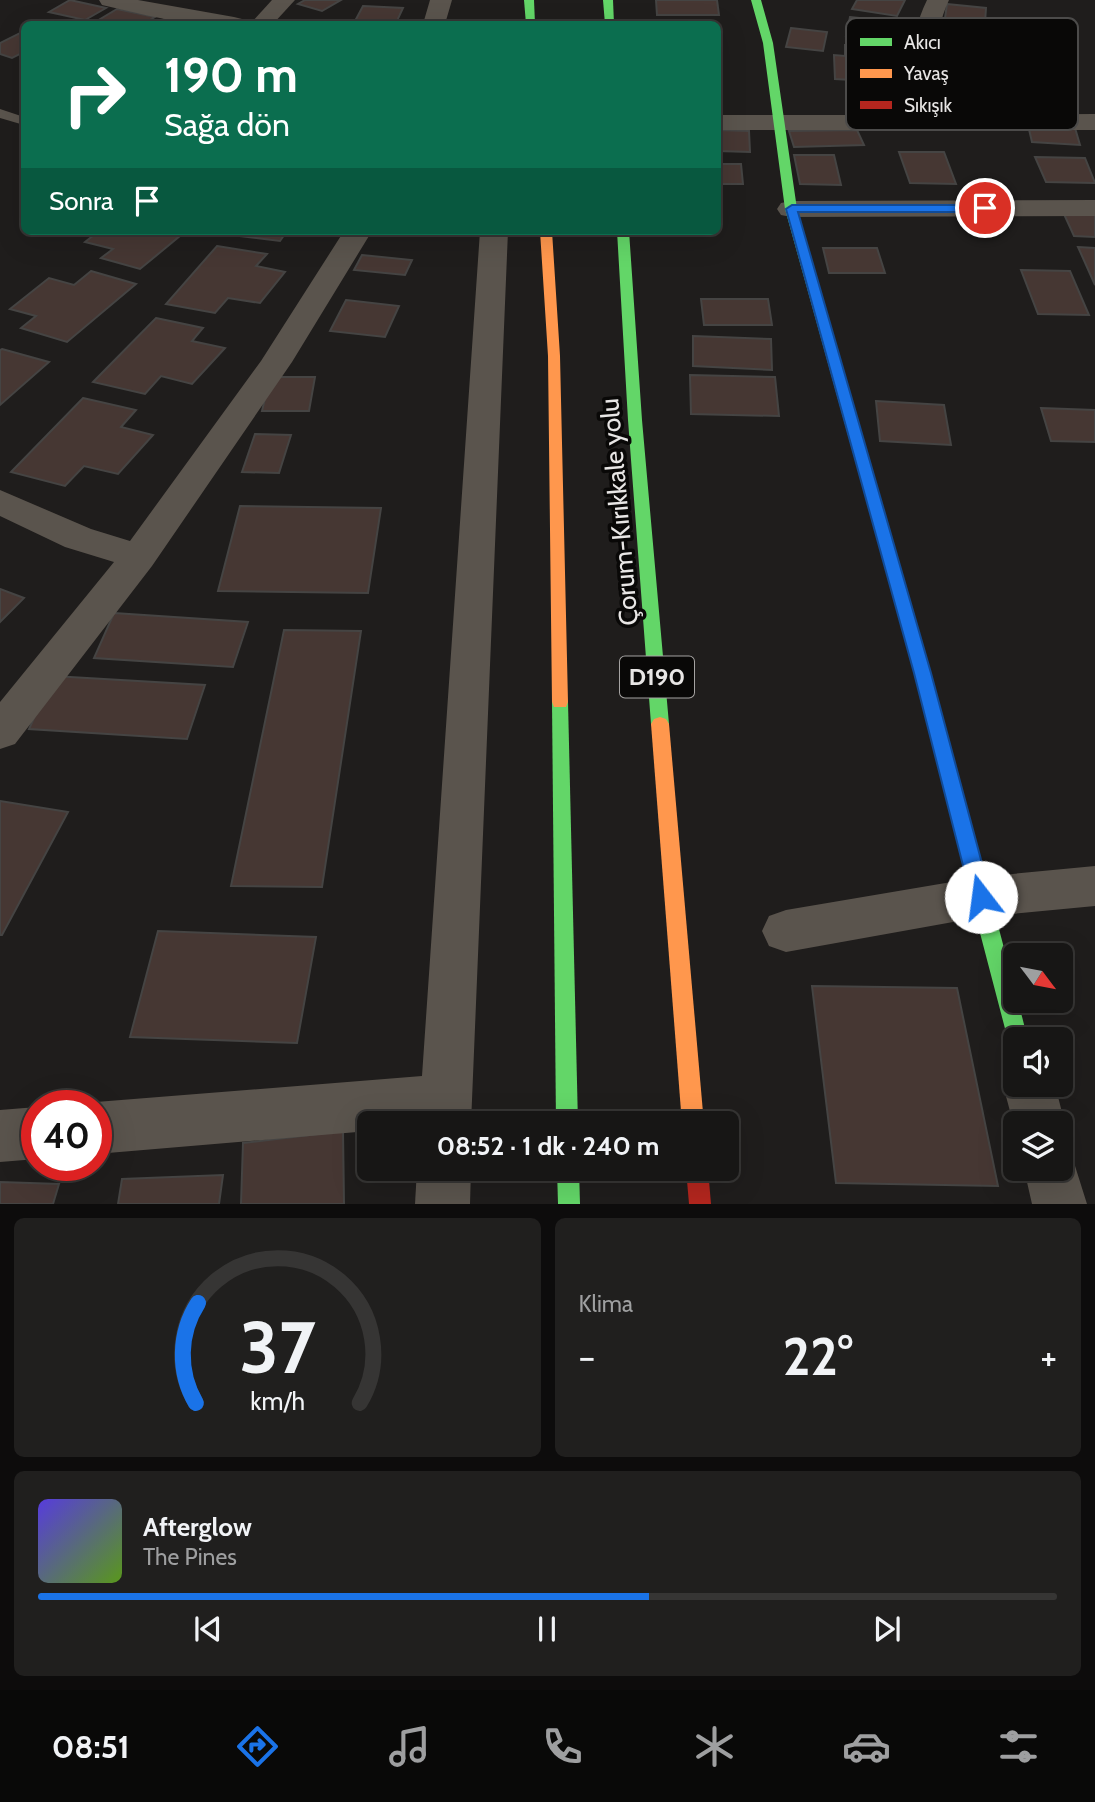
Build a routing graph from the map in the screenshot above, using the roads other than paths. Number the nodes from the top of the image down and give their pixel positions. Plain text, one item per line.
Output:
1 (110, 0) edge
2 (284, 0) edge
3 (441, 0) edge
4 (529, 0) edge
5 (608, 0) edge
6 (755, 0) edge
7 (938, 0) edge
8 (929, 18) edge
9 (214, 21) edge
10 (264, 21) edge
11 (435, 21) edge
12 (531, 21) edge
13 (610, 21) edge
14 (0, 113) edge
15 (21, 120) edge
16 (721, 123) edge
17 (778, 123) junction
18 (846, 123) edge
19 (1095, 208) edge
20 (792, 209) junction
21 (356, 235) edge
22 (494, 235) edge
23 (546, 235) edge
24 (623, 235) edge
25 (0, 502) edge
26 (139, 557) junction
27 (0, 732) edge
28 (1095, 886) edge
29 (981, 897) junction
30 (786, 930) dead end
31 (1015, 1027) edge
32 (446, 1111) edge
33 (567, 1111) edge
34 (692, 1111) edge
35 (357, 1115) edge
36 (112, 1127) edge
37 (21, 1134) edge
38 (0, 1136) edge
39 (443, 1181) edge
40 (568, 1181) edge
41 (698, 1181) edge
42 (1054, 1181) edge
43 (442, 1203) edge
44 (569, 1203) edge
45 (700, 1203) edge
46 (1060, 1203) edge

1 - 9 street
2 - 10 street
3 - 11 street
4 - 12 main road
5 - 13 main road
6 - 17 main road
7 - 8 street
14 - 15 lane
16 - 17 street
17 - 18 street
17 - 20 main road
19 - 20 street
20 - 29 main road
21 - 26 street
22 - 32 street
23 - 33 main road, Çorum-Kırıkkale yolu
24 - 34 main road, Çorum-Kırıkkale yolu / D190
25 - 26 street
26 - 27 street
28 - 29 street
29 - 30 street
29 - 31 main road
35 - 36 street
37 - 38 street
39 - 43 street
40 - 44 main road
41 - 45 main road
42 - 46 street

